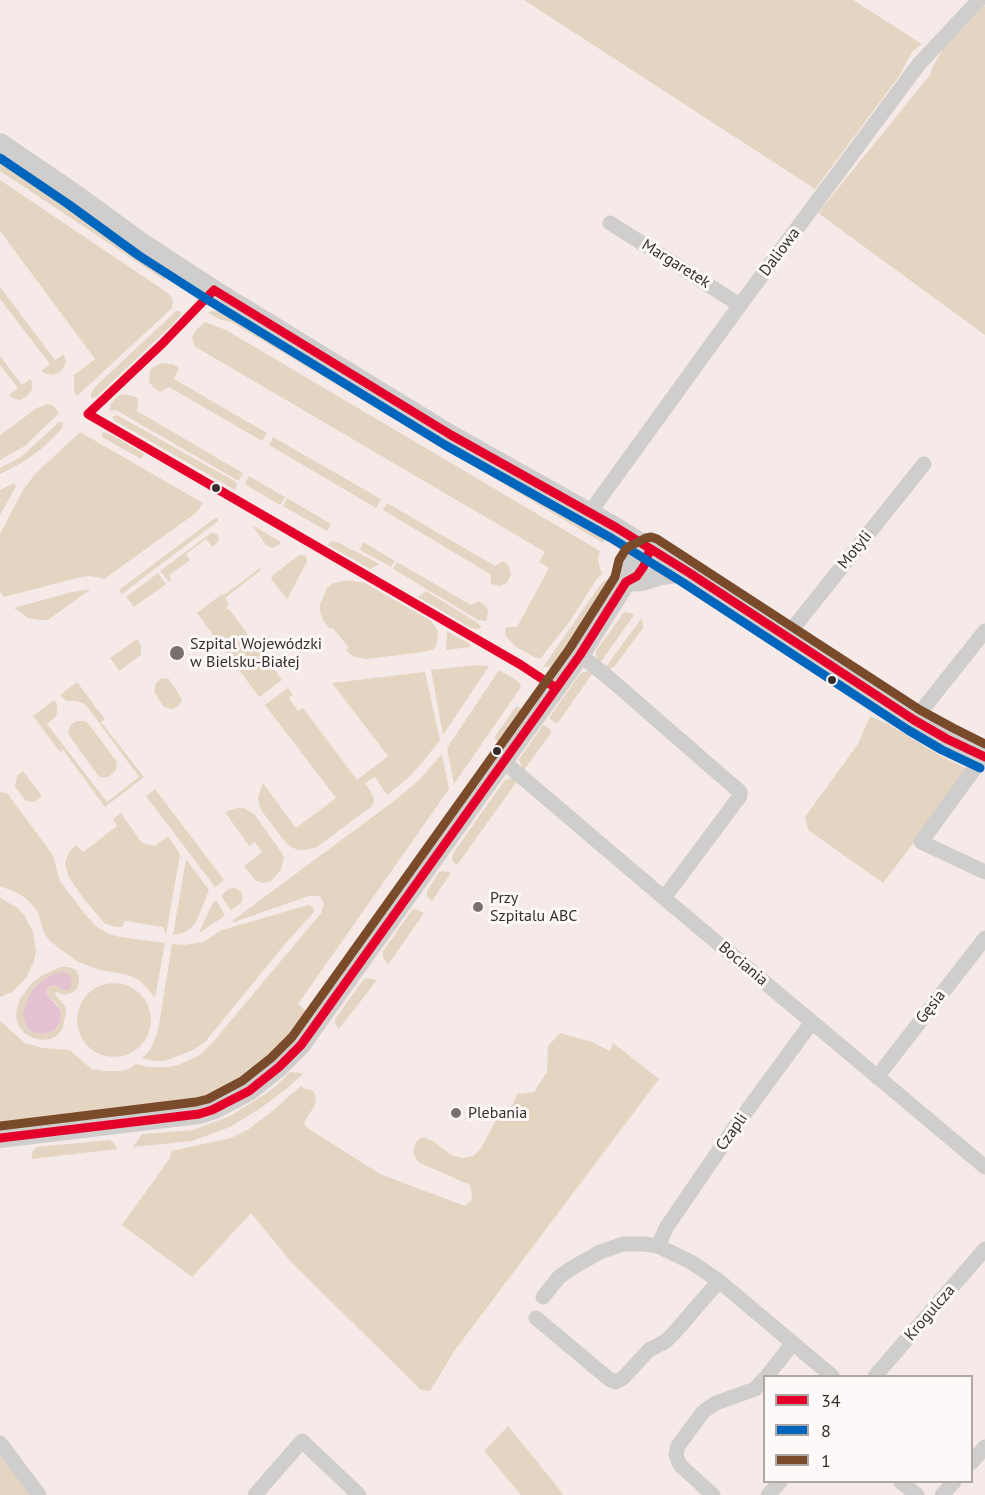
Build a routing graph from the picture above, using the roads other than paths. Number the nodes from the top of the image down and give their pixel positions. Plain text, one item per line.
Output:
1 (979, 0) edge
2 (0, 143) edge
3 (610, 223) dead end
4 (740, 305) junction
5 (924, 464) dead end
6 (591, 512) junction
7 (650, 549) junction
8 (688, 572) junction
9 (626, 582) junction
10 (985, 631) edge
11 (786, 637) junction
12 (580, 655) junction
13 (914, 720) junction
14 (983, 757) edge
15 (503, 760) junction
16 (985, 872) edge
17 (664, 898) junction
18 (985, 938) edge
19 (812, 1023) junction
20 (877, 1077) junction
21 (0, 1138) edge
22 (985, 1167) edge
23 (658, 1246) junction
24 (985, 1249) edge
25 (719, 1281) junction
26 (543, 1297) dead end
27 (536, 1318) dead end
28 (792, 1343) junction
29 (768, 1375) edge
30 (830, 1375) edge
31 (877, 1375) edge
32 (763, 1381) edge
33 (0, 1443) edge
34 (985, 1447) edge
35 (973, 1461) edge
36 (779, 1483) edge
37 (902, 1483) edge
38 (953, 1483) edge
39 (39, 1495) edge
40 (255, 1495) edge
41 (359, 1495) edge
42 (713, 1495) edge
43 (768, 1495) edge
44 (917, 1495) edge
45 (942, 1495) edge

1 - 4 street, Daliowa
2 - 6 street
3 - 4 street, Margaretek
4 - 6 street, Daliowa
5 - 11 street, Motyli
6 - 7 street
7 - 8 street
7 - 9 street
8 - 9 street
8 - 11 street
9 - 12 street
10 - 13 street
11 - 13 street
12 - 15 street
12 - 17 street
13 - 14 street
14 - 16 street
15 - 17 street, Bociania
15 - 21 street
17 - 19 street, Bociania
18 - 20 street, Gęsia
19 - 20 street, Bociania
19 - 23 street, Czapli
20 - 22 street, Bociania
23 - 25 street
23 - 26 street
24 - 31 street, Krogulcza
25 - 27 street
25 - 28 street
28 - 29 street
28 - 30 street
32 - 42 street
33 - 39 street
34 - 35 street
36 - 43 street
37 - 44 street
38 - 45 street
40 - 41 street

